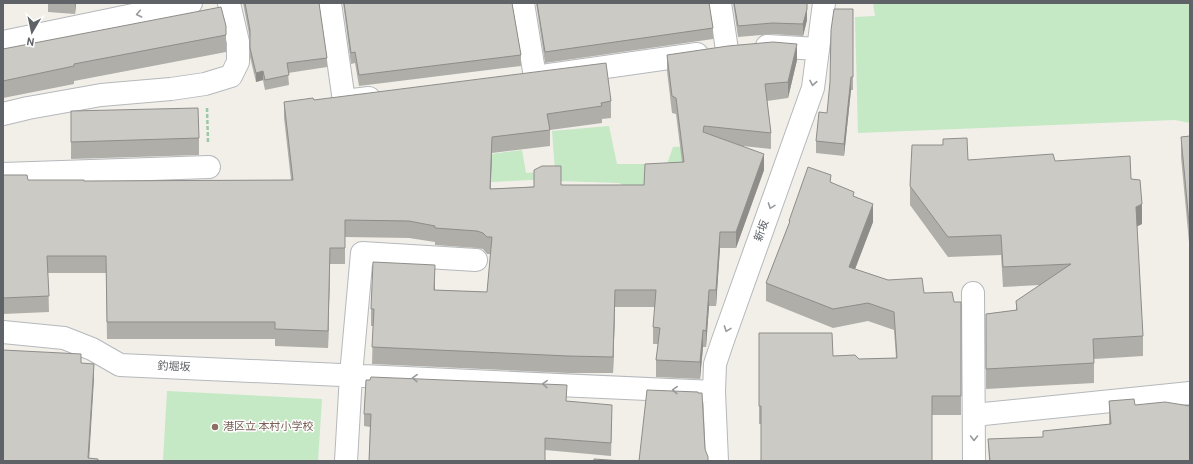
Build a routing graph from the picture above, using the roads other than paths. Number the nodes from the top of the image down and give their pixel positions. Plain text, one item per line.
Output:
1 (191, 3) edge
2 (229, 3) edge
3 (330, 3) edge
4 (523, 3) edge
5 (720, 3) edge
6 (824, 3) edge
7 (3, 42) edge
8 (818, 49) junction
9 (727, 50) junction
10 (535, 77) junction
11 (512, 80) edge
12 (390, 95) edge
13 (3, 114) edge
14 (209, 167) dead end
15 (3, 174) edge
16 (476, 260) dead end
17 (973, 293) dead end
18 (3, 332) edge
19 (351, 376) junction
20 (714, 392) junction
21 (1190, 393) edge
22 (974, 415) junction
23 (346, 461) edge
24 (717, 461) edge
25 (974, 461) edge

1 -> 7 street
2 - 13 street
3 - 12 street
4 - 10 street
5 - 9 street
6 - 8 street, 新坂
8 - 9 street
8 -> 20 street, 新坂
9 - 10 street
10 - 11 street
14 - 15 street
16 - 19 street
17 - 22 street
18 - 19 street, 釣堀坂
20 -> 19 street, 釣堀坂
19 - 23 street
20 - 24 street, 新坂
21 - 22 street
22 -> 25 street

